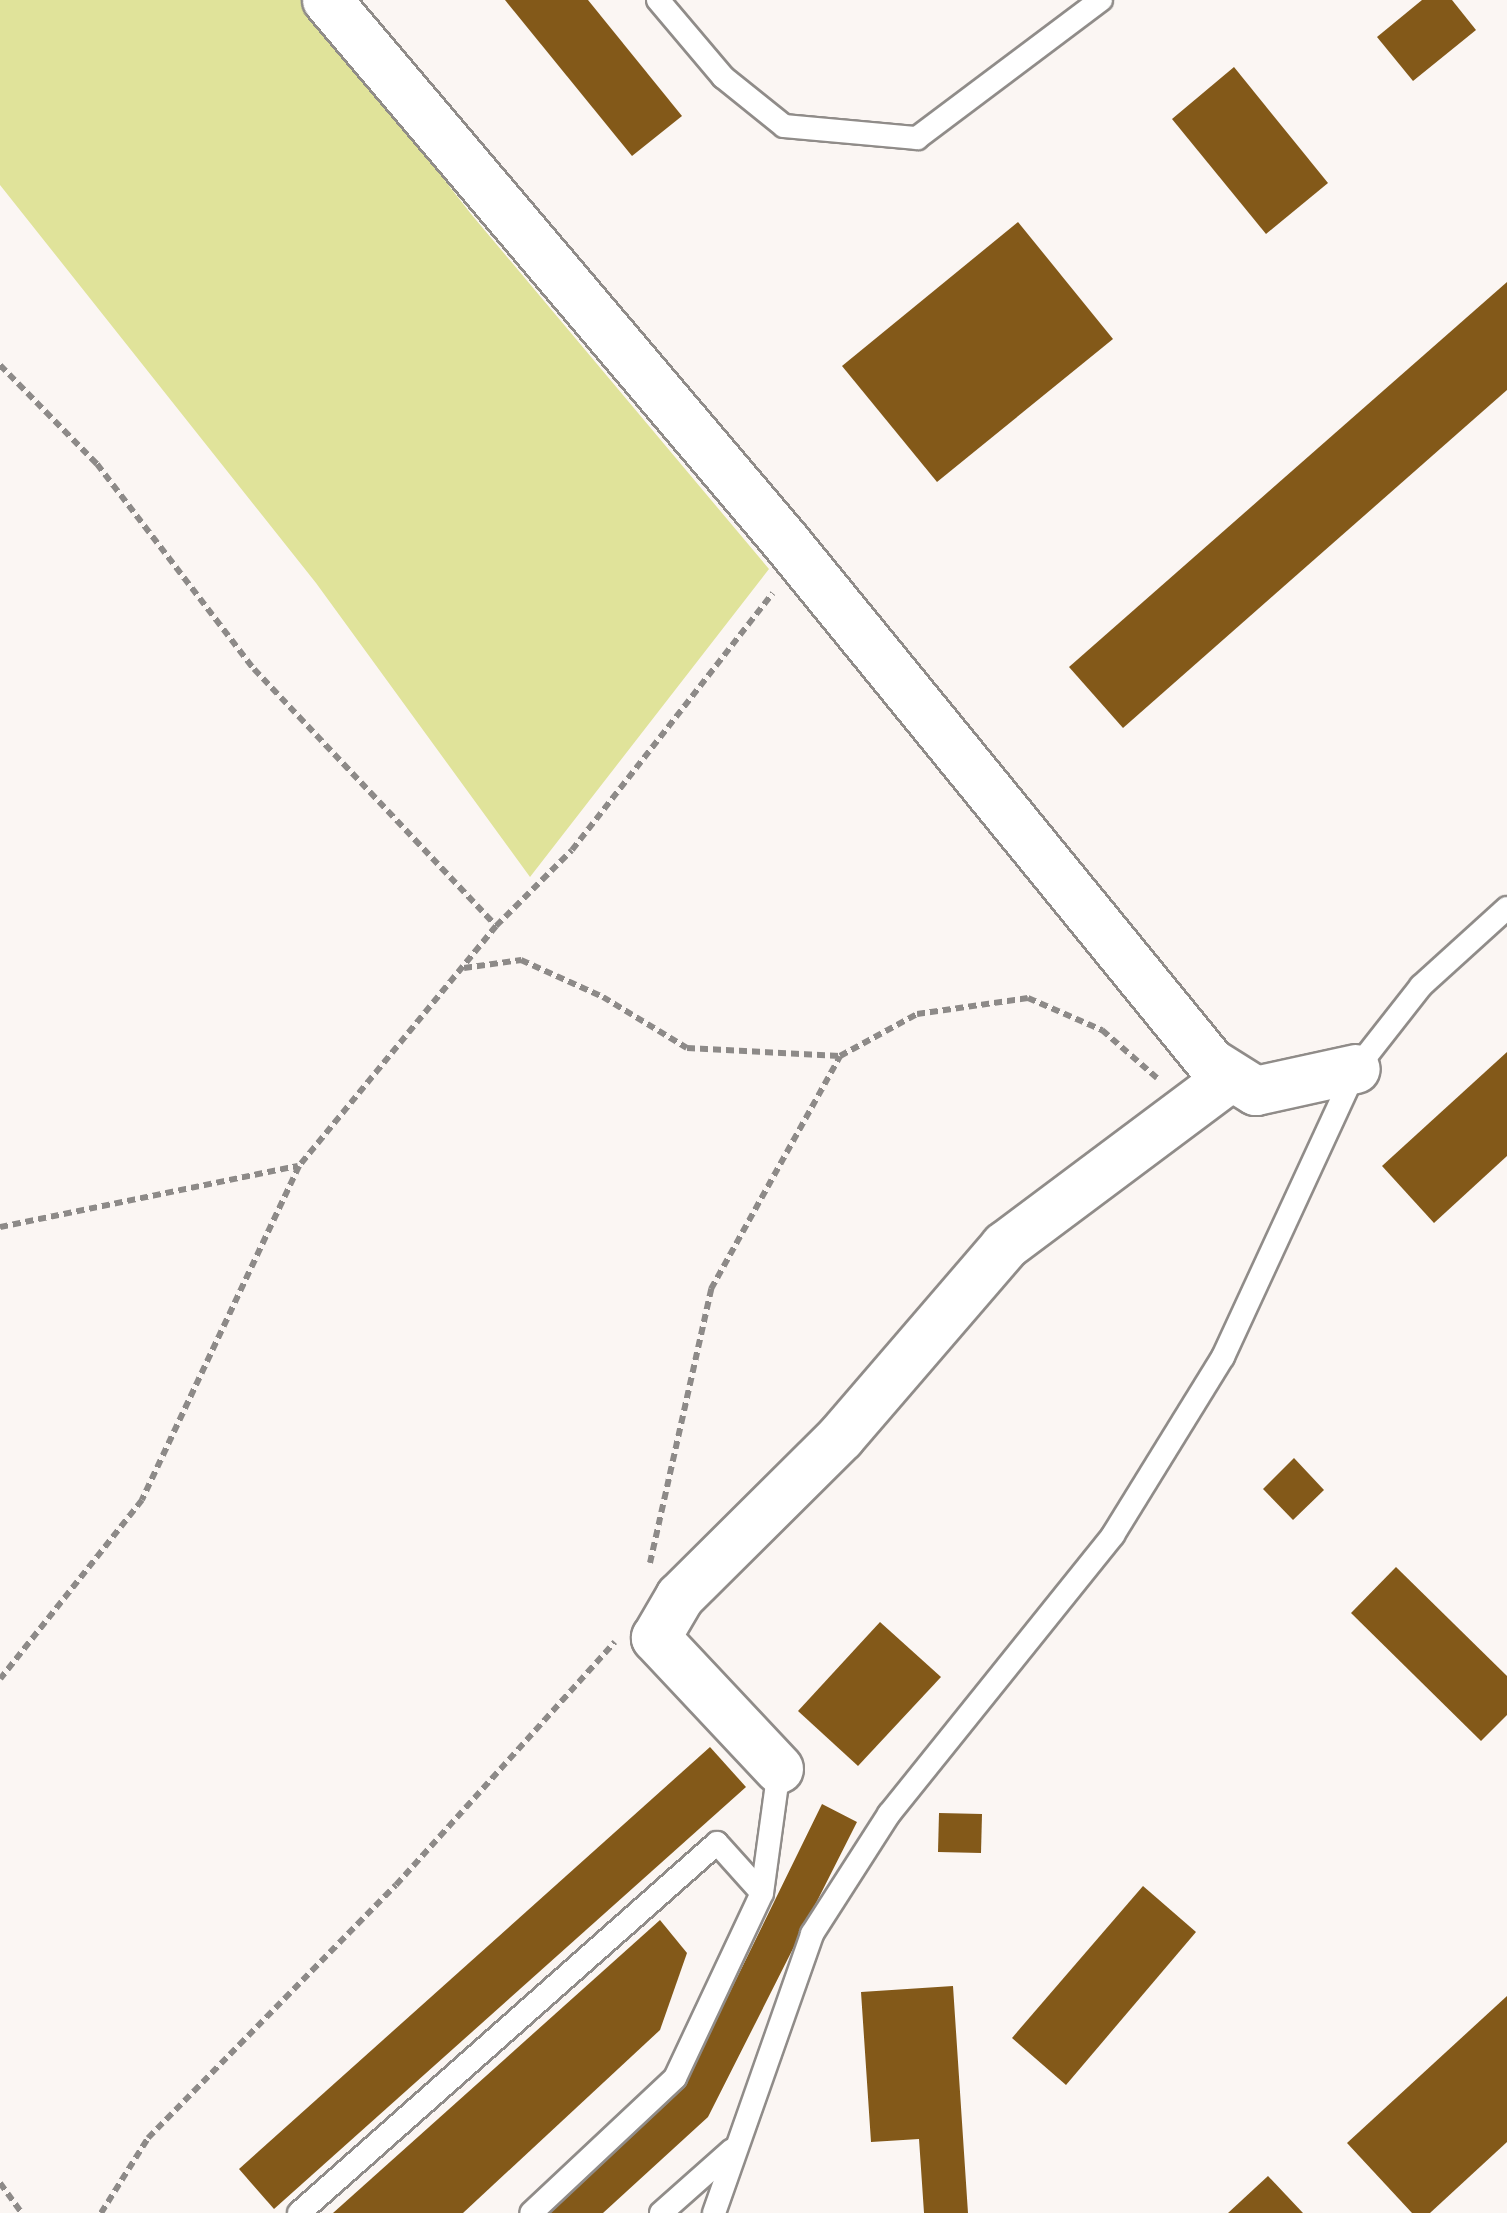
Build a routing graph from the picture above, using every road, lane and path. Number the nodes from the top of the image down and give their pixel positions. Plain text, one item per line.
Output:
1 (326, 0) edge
2 (658, 0) edge
3 (1101, 0) edge
4 (0, 365) edge
5 (807, 567) junction
6 (1507, 908) edge
7 (496, 926) junction
8 (461, 968) junction
9 (840, 1056) junction
10 (1356, 1069) junction
11 (1220, 1071) junction
12 (299, 1166) junction
13 (0, 1228) edge
14 (648, 1573) dead end
15 (622, 1637) dead end
16 (0, 1679) edge
17 (779, 1768) joint
18 (762, 1893) junction
19 (734, 2148) junction
20 (0, 2182) edge
21 (22, 2213) edge
22 (100, 2213) edge
23 (298, 2213) edge
24 (531, 2213) edge
25 (661, 2213) edge
26 (714, 2213) edge

1 - 5 street
2 - 3 lane
4 - 7 path
5 - 7 path
5 - 11 street
6 - 10 lane
7 - 8 path
8 - 9 path
8 - 12 path
9 - 11 path
9 - 14 path
10 - 11 street
10 - 19 lane
11 - 17 street
12 - 13 path
12 - 16 path
15 - 22 path
17 - 18 lane
18 - 23 lane
18 - 24 lane
19 - 25 lane
19 - 26 lane
20 - 21 path

